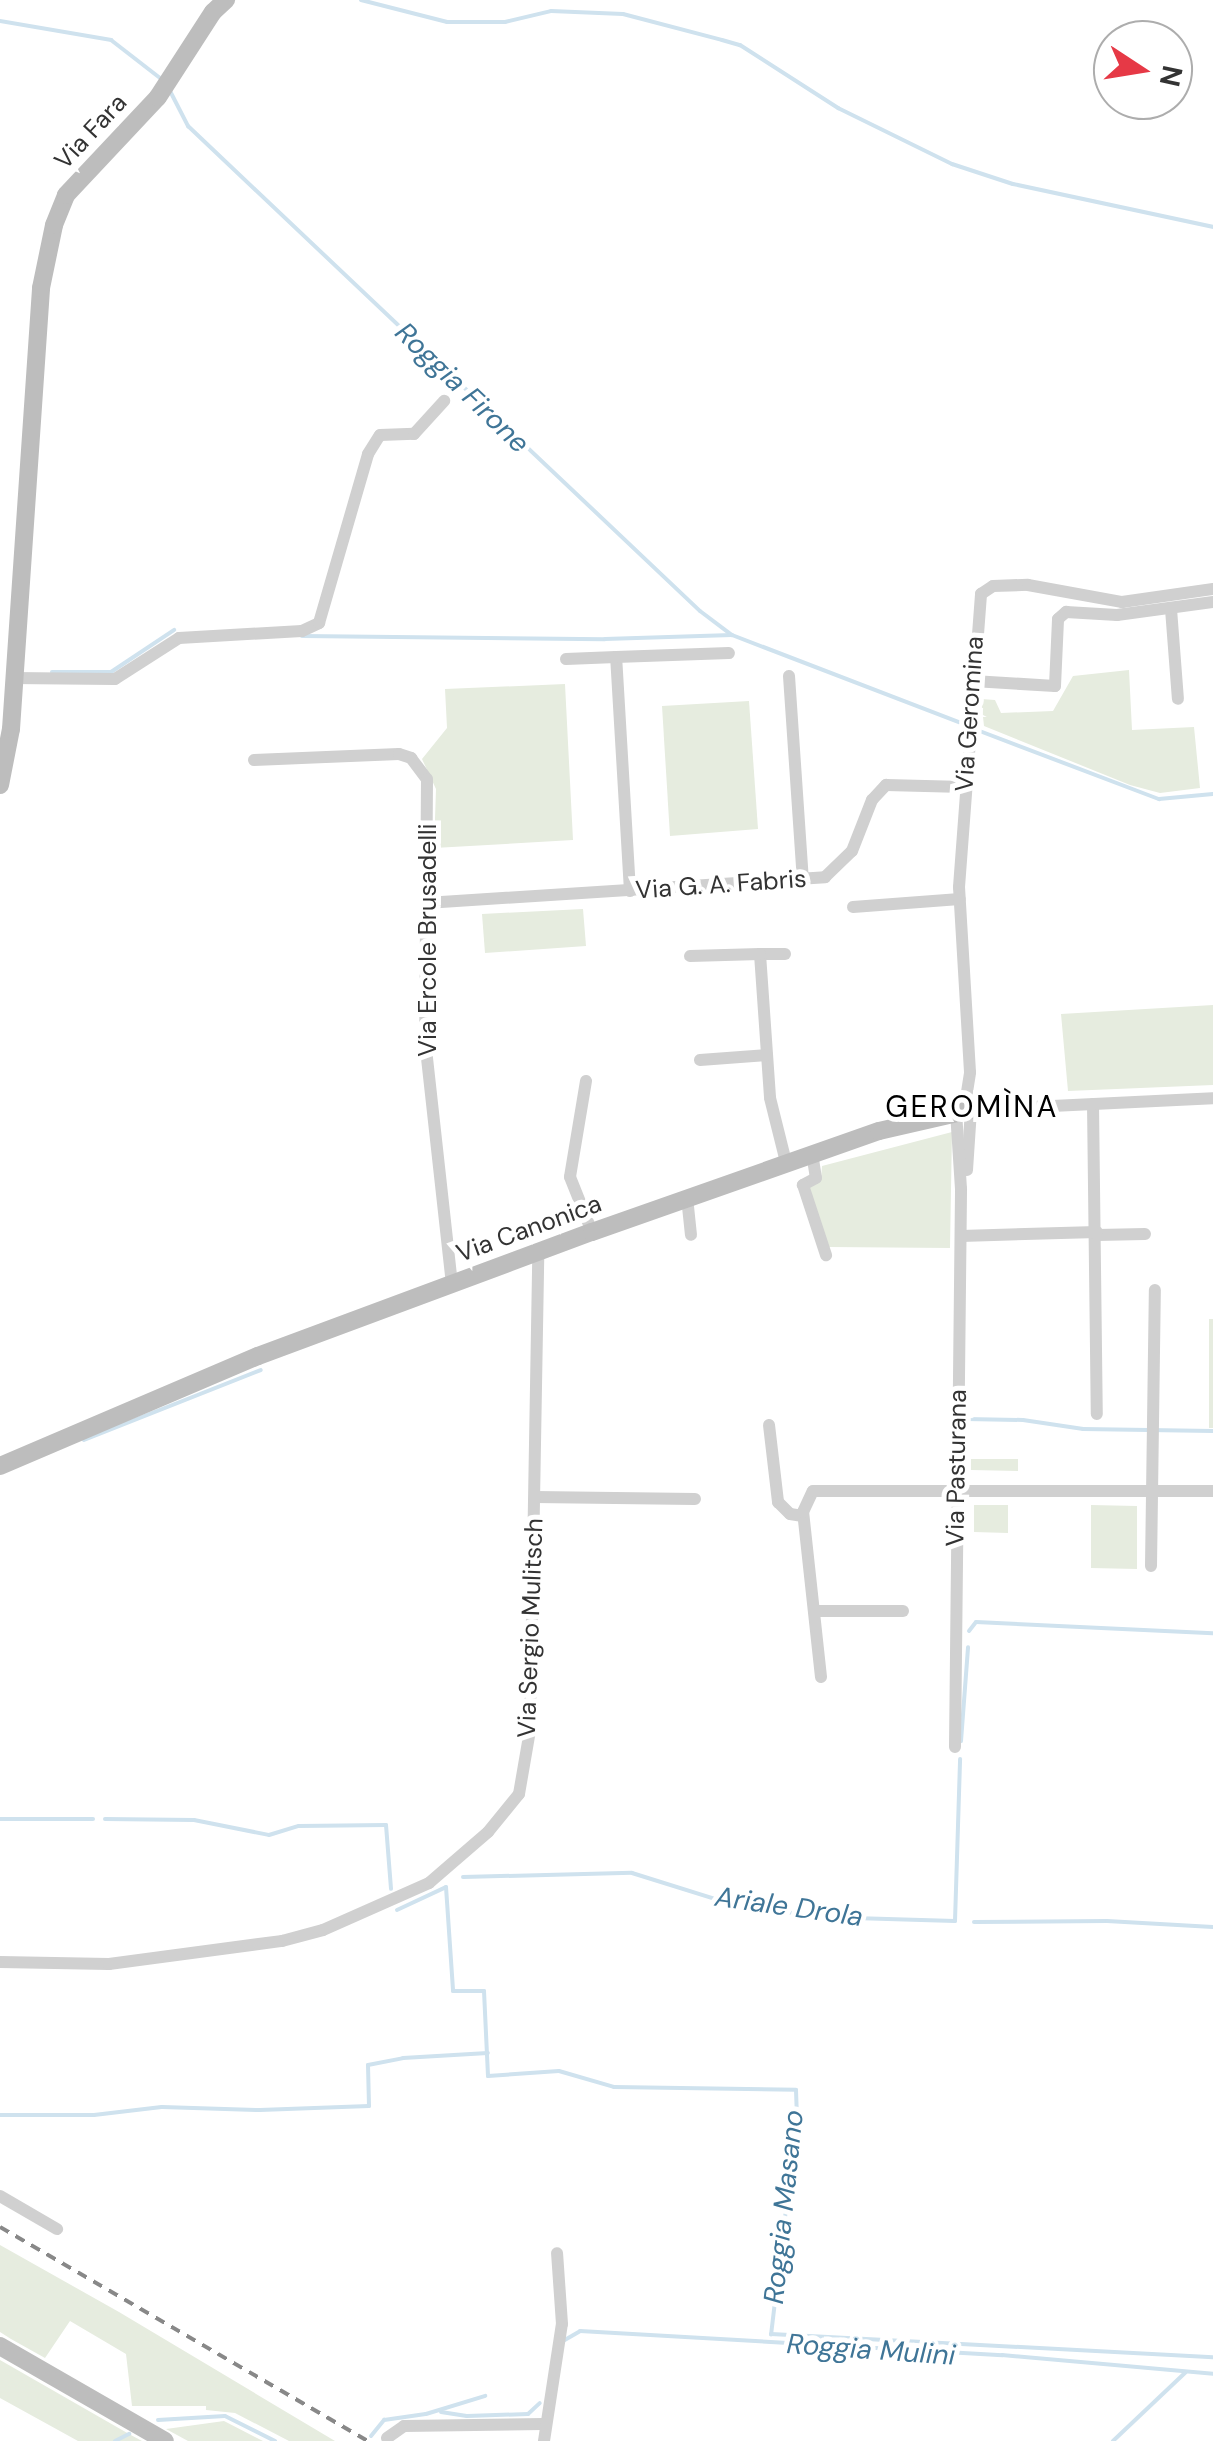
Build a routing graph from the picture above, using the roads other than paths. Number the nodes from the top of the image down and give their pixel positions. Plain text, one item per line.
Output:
1 (226, 0) edge
2 (444, 400) dead end
3 (1213, 589) edge
4 (1213, 602) edge
5 (1171, 609) junction
6 (729, 653) dead end
7 (616, 656) junction
8 (566, 659) dead end
9 (789, 676) dead end
10 (12, 678) junction
11 (973, 681) junction
12 (1178, 699) dead end
13 (254, 760) dead end
14 (3, 762) edge
15 (0, 785) edge
16 (964, 788) junction
17 (803, 879) junction
18 (630, 891) junction
19 (960, 899) junction
20 (426, 903) junction
21 (854, 907) dead end
22 (760, 954) junction
23 (785, 954) dead end
24 (690, 956) dead end
25 (766, 1055) junction
26 (700, 1060) dead end
27 (586, 1081) dead end
28 (1213, 1098) edge
29 (1093, 1104) junction
30 (968, 1110) junction
31 (812, 1153) junction
32 (786, 1162) junction
33 (687, 1198) junction
34 (592, 1232) junction
35 (1097, 1233) junction
36 (691, 1234) dead end
37 (1145, 1234) dead end
38 (960, 1236) junction
39 (538, 1252) junction
40 (826, 1256) dead end
41 (452, 1284) junction
42 (1155, 1290) dead end
43 (1097, 1414) dead end
44 (769, 1425) dead end
45 (0, 1466) edge
46 (956, 1491) junction
47 (1151, 1491) junction
48 (1213, 1491) edge
49 (535, 1496) junction
50 (695, 1499) dead end
51 (803, 1516) junction
52 (1151, 1566) dead end
53 (814, 1610) junction
54 (903, 1611) dead end
55 (821, 1677) dead end
56 (955, 1747) dead end
57 (0, 1962) edge
58 (0, 2196) edge
59 (56, 2229) dead end
60 (557, 2254) dead end
61 (0, 2346) edge
62 (543, 2424) junction
63 (387, 2438) dead end
64 (165, 2441) edge
65 (544, 2441) edge

1 - 10 street, Via Fara
2 - 10 street
3 - 11 street, Via Geromina
4 - 5 street
5 - 11 street
5 - 12 street
6 - 7 street
7 - 8 street
7 - 18 street
9 - 17 street
10 - 14 street, Via Fara
11 - 16 street, Via Geromina
13 - 20 street, Via Ercole Brusadelli
14 - 15 street, Via Fara
16 - 17 street, Via G. A. Fabris
16 - 19 street, Via Geromina
17 - 18 street, Via G. A. Fabris
18 - 20 street, Via G. A. Fabris
19 - 21 street
19 - 30 street, Via Geromina
20 - 41 street, Via Ercole Brusadelli
22 - 23 street
22 - 24 street
22 - 25 street
25 - 26 street
25 - 32 street
27 - 34 street
28 - 29 street, Via Canonica
29 - 30 street, Via Canonica
29 - 35 street
30 - 31 street, Via Canonica
30 - 38 street, Via Pasturana
31 - 32 street, Via Canonica
31 - 40 street
32 - 33 street, Via Canonica
33 - 34 street, Via Canonica
33 - 36 street
34 - 39 street, Via Canonica
35 - 37 street
35 - 38 street
35 - 43 street
38 - 46 street, Via Pasturana
39 - 41 street, Via Canonica
39 - 49 street, Via Sergio Mulitsch
41 - 45 street, Via Canonica
42 - 47 street
44 - 51 street
46 - 47 street
46 - 51 street
46 - 56 street, Via Pasturana
47 - 48 street
47 - 52 street
49 - 50 street
49 - 57 street, Via Sergio Mulitsch
51 - 53 street
53 - 54 street
53 - 55 street
58 - 59 street
60 - 62 street
61 - 64 street
62 - 63 street
62 - 65 street

